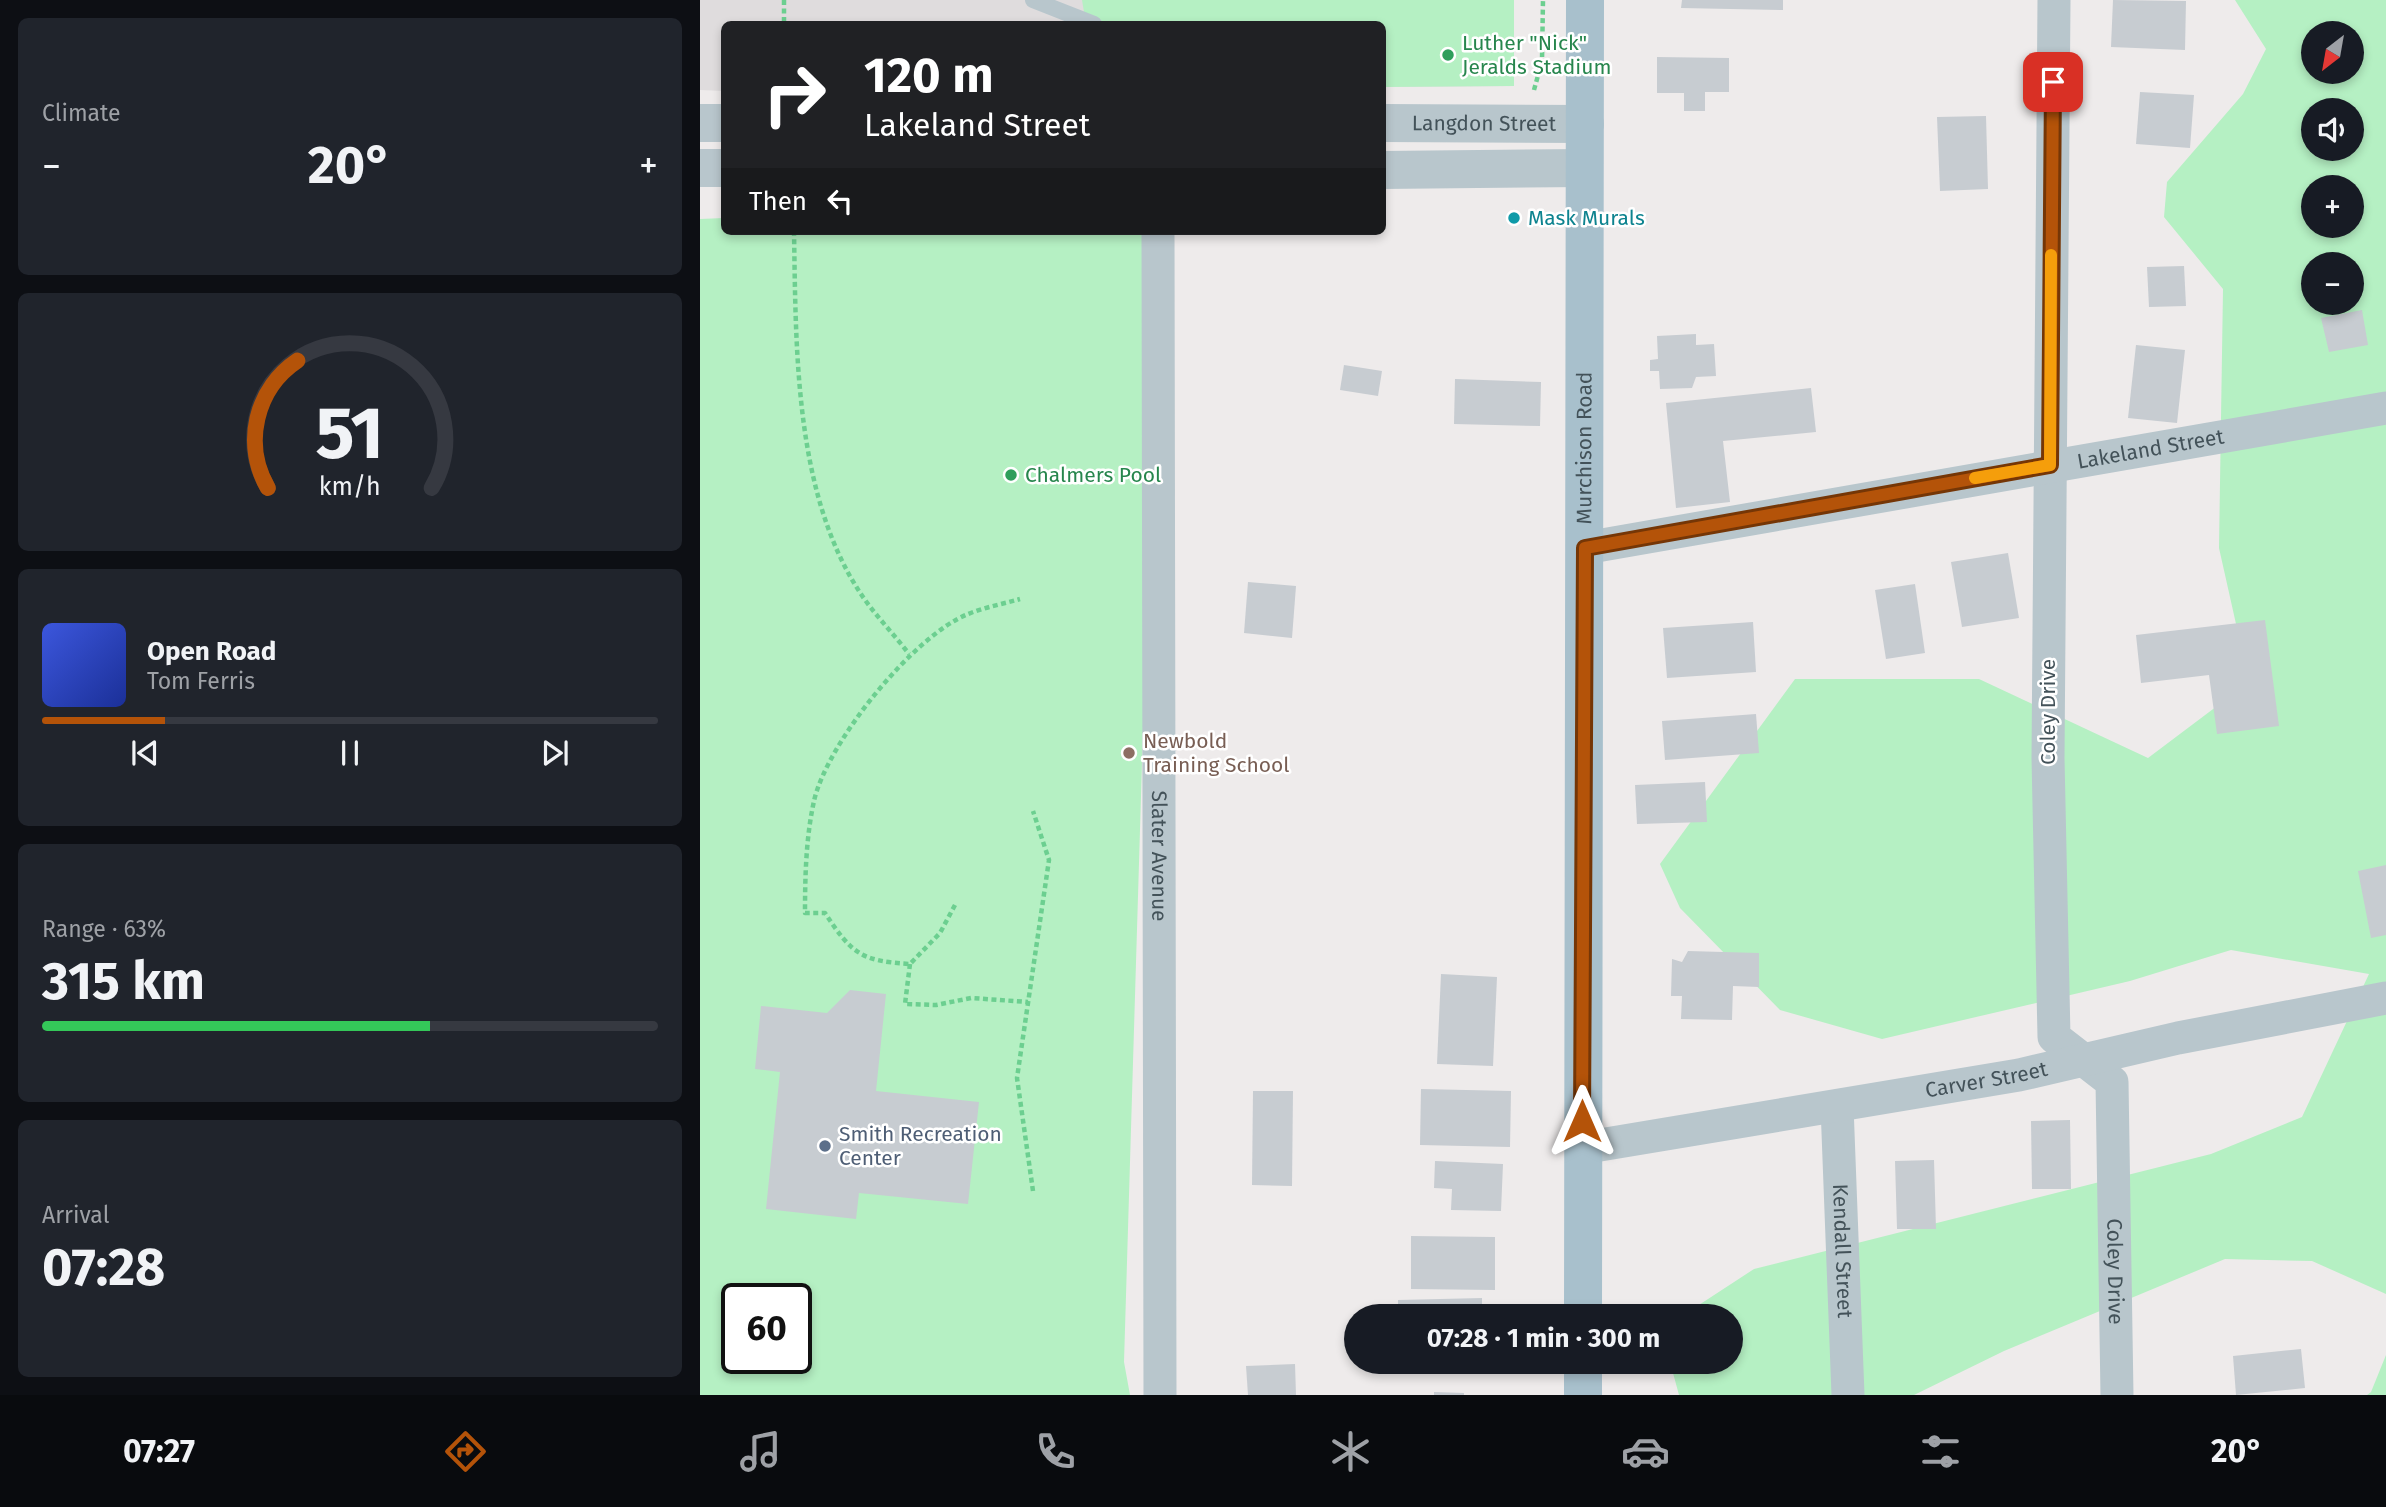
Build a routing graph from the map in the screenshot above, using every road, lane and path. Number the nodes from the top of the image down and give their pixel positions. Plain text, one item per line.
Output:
1 (784, 0) edge
2 (1033, 0) edge
3 (1543, 0) edge
4 (1585, 0) edge
5 (2054, 0) edge
6 (784, 21) edge
7 (1086, 21) edge
8 (1531, 96) dead end
9 (700, 123) edge
10 (721, 123) edge
11 (1386, 123) edge
12 (1585, 124) junction
13 (700, 168) edge
14 (721, 168) edge
15 (1584, 168) junction
16 (1386, 170) edge
17 (794, 235) edge
18 (1158, 235) edge
19 (2386, 408) edge
20 (2050, 465) junction
21 (1585, 548) junction
22 (1020, 599) dead end
23 (909, 654) junction
24 (1033, 811) dead end
25 (955, 905) dead end
26 (910, 964) junction
27 (2386, 998) edge
28 (1028, 1002) junction
29 (2085, 1058) junction
30 (1837, 1106) junction
31 (1582, 1148) junction
32 (1033, 1191) dead end
33 (1583, 1304) edge
34 (1583, 1374) edge
35 (1160, 1395) edge
36 (1583, 1395) edge
37 (1848, 1395) edge
38 (2117, 1395) edge

1 - 6 path
2 - 7 lane
3 - 8 path
4 - 12 main road, Murchison Road
5 - 20 street, Coley Drive
9 - 10 street
11 - 12 street, Langdon Street
12 - 15 main road, Murchison Road
13 - 14 street
15 - 16 street
15 - 21 main road, Murchison Road
17 - 23 path
18 - 35 street, Slater Avenue
19 - 20 street, Lakeland Street
20 - 21 street, Lakeland Street
20 - 29 street, Coley Drive
21 - 31 main road, Murchison Road
22 - 23 path
23 - 26 path
24 - 28 path
25 - 26 path
26 - 28 path
27 - 29 street, Carver Street
28 - 32 path
29 - 30 street, Carver Street
29 - 38 street, Coley Drive
30 - 31 street, Carver Street
30 - 37 street, Kendall Street
31 - 33 main road, Murchison Road
34 - 36 main road

